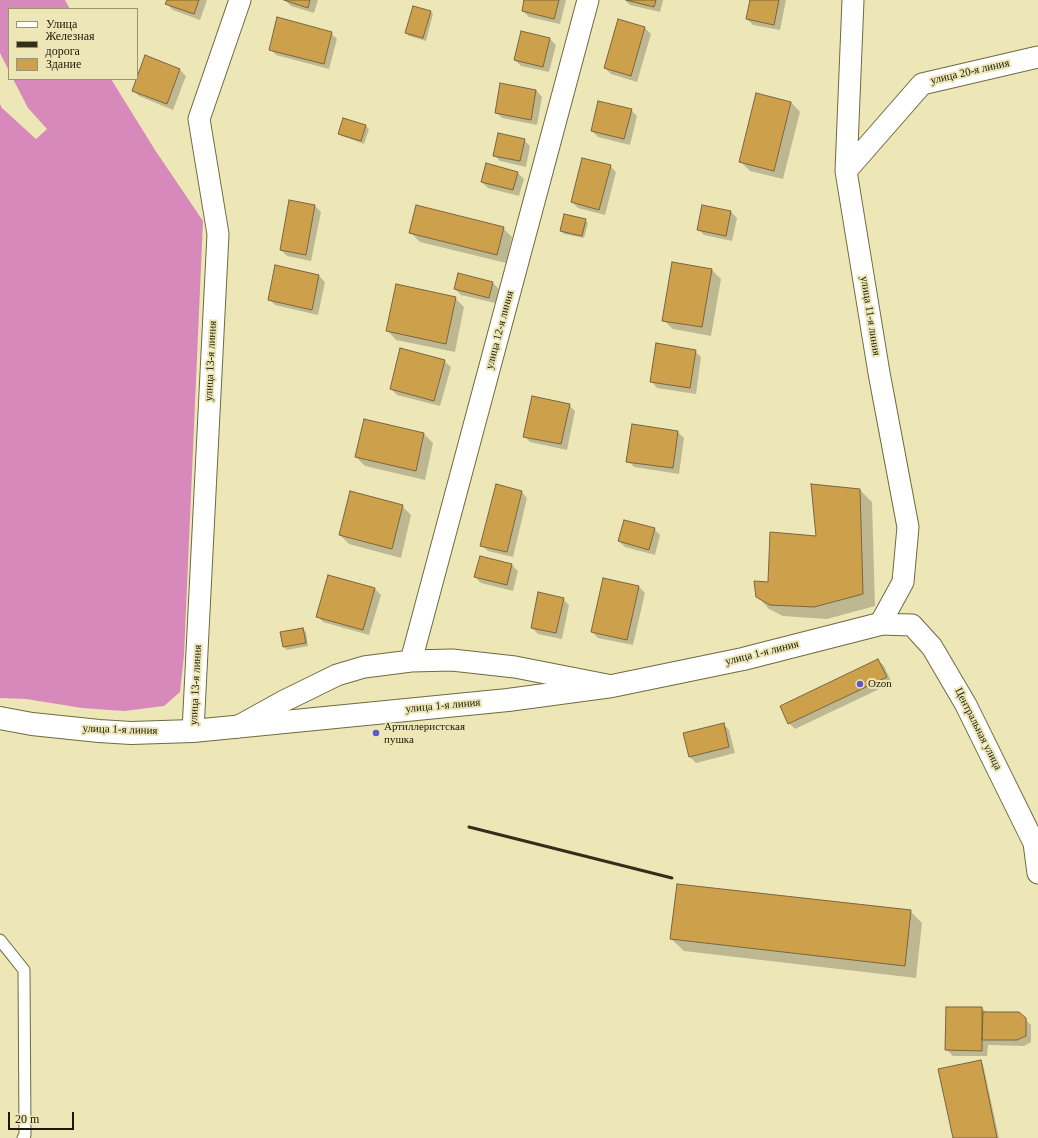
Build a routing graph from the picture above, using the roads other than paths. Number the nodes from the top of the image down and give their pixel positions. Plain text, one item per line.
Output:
1 (240, 0) edge
2 (588, 0) edge
3 (853, 0) edge
4 (1038, 56) edge
5 (846, 170) junction
6 (880, 624) junction
7 (411, 661) junction
8 (612, 686) junction
9 (0, 718) edge
10 (236, 727) junction
11 (193, 731) junction
12 (1038, 873) edge
13 (0, 940) edge
14 (23, 1138) edge

1 - 11 street, улица 13-я линия
2 - 7 street, улица 12-я линия
3 - 5 street, улица 11-я линия
4 - 5 street, улица 20-я линия
5 - 6 street, улица 11-я линия
6 - 8 street, улица 1-я линия
6 - 12 street, Центральная улица
7 - 8 street
7 - 10 street
8 - 10 street, улица 1-я линия
9 - 11 street, улица 1-я линия
10 - 11 street, улица 1-я линия
13 - 14 lane

